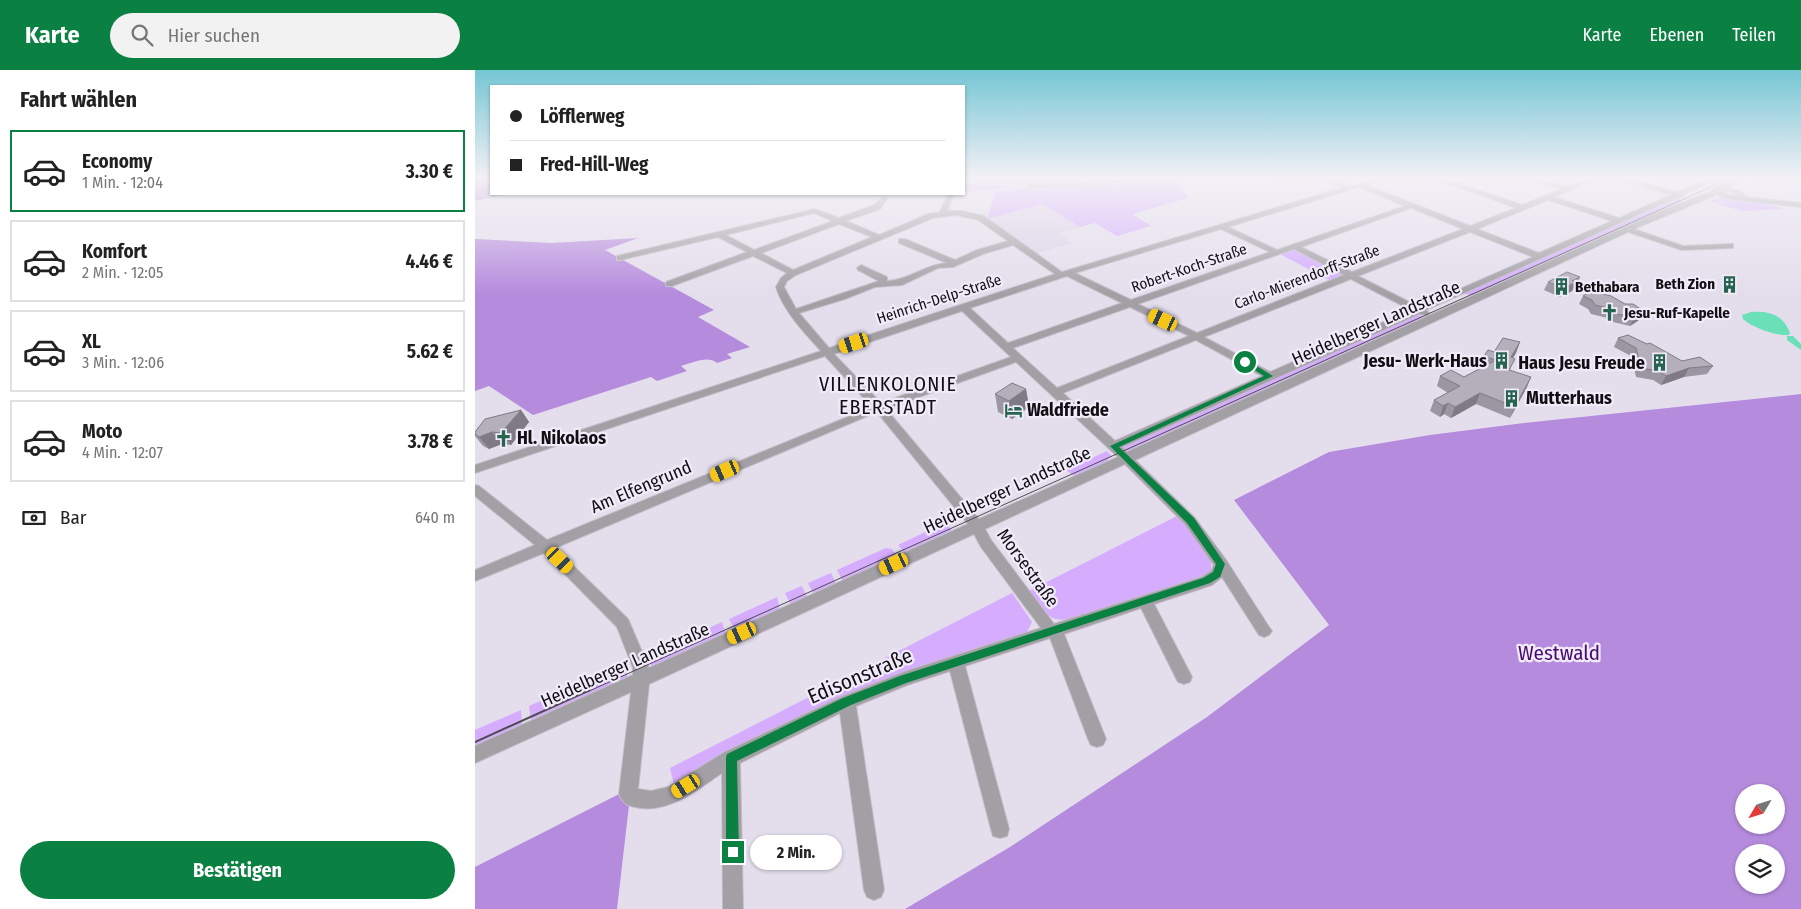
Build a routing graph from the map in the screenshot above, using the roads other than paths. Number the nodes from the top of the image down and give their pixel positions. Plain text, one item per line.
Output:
1 (794, 216) edge
2 (828, 216) edge
3 (853, 216) edge
4 (931, 216) edge
5 (975, 216) edge
6 (1253, 216) edge
7 (1381, 216) edge
8 (1437, 216) edge
9 (1499, 216) edge
10 (1604, 216) edge
11 (1630, 216) edge
12 (1661, 216) edge
13 (840, 221) junction
14 (1619, 221) junction
15 (1220, 226) junction
16 (1469, 229) junction
17 (1629, 230) junction
18 (720, 234) junction
19 (878, 237) junction
20 (902, 241) dead end
21 (1014, 242) junction
22 (1293, 246) junction
23 (1729, 246) dead end
24 (754, 252) junction
25 (1275, 252) junction
26 (1541, 257) junction
27 (620, 258) dead end
28 (955, 263) junction
29 (861, 268) dead end
30 (793, 272) junction
31 (1064, 274) junction
32 (1351, 275) junction
33 (882, 283) junction
34 (669, 284) dead end
35 (1128, 304) junction
36 (963, 307) junction
37 (1420, 310) junction
38 (794, 312) junction
39 (1436, 318) junction
40 (1196, 336) junction
41 (1005, 347) junction
42 (827, 352) junction
43 (1017, 358) junction
44 (1269, 376) junction
45 (1055, 392) junction
46 (878, 408) junction
47 (1114, 446) junction
48 (1126, 458) junction
49 (475, 469) edge
50 (475, 489) edge
51 (977, 526) junction
52 (546, 547) junction
53 (1221, 564) junction
54 (475, 576) edge
55 (1145, 601) junction
56 (1053, 630) junction
57 (1264, 631) dead end
58 (956, 662) junction
59 (1184, 677) dead end
60 (641, 679) junction
61 (847, 702) junction
62 (1097, 739) dead end
63 (475, 755) edge
64 (731, 758) junction
65 (1000, 829) dead end
66 (874, 890) dead end
67 (733, 909) edge

1 - 18 street
2 - 13 street
3 - 13 street
4 - 19 street
5 - 21 street
6 - 15 street, Heinrich-Delp-Straße
7 - 22 street, Robert-Koch-Straße
8 - 16 street
9 - 16 street, Carlo-Mierendorff-Straße
10 - 14 street
11 - 14 street, Heidelberger Landstraße
12 - 17 street, Heidelberger Landstraße
13 - 19 street
13 - 24 street
14 - 26 street, Heidelberger Landstraße
15 - 25 street
15 - 31 street, Heinrich-Delp-Straße
16 - 26 street
16 - 32 street, Carlo-Mierendorff-Straße
17 - 23 street
17 - 39 street, Heidelberger Landstraße
18 - 24 street
18 - 27 street
19 - 30 street
20 - 28 street
21 - 28 street
21 - 31 street
22 - 25 street, Robert-Koch-Straße
22 - 32 street
24 - 30 street
24 - 34 street
25 - 35 street, Robert-Koch-Straße
26 - 37 street, Heidelberger Landstraße
28 - 33 street
29 - 33 street
30 - 38 street, Morsestraße
31 - 35 street
31 - 36 street, Heinrich-Delp-Straße
32 - 37 street
32 - 40 street, Carlo-Mierendorff-Straße
33 - 38 street
35 - 40 street
35 - 41 street, Robert-Koch-Straße
36 - 41 street
36 - 42 street, Heinrich-Delp-Straße
37 - 39 street
37 - 44 street, Heidelberger Landstraße
38 - 42 street, Morsestraße
39 - 48 street, Heidelberger Landstraße
40 - 44 street
40 - 45 street, Carlo-Mierendorff-Straße
41 - 43 street
42 - 46 street, Morsestraße
42 - 49 street, Heinrich-Delp-Straße
43 - 45 street
43 - 46 street, Am Elfengrund
44 - 47 street, Heidelberger Landstraße
45 - 47 street
46 - 51 street, Morsestraße
46 - 52 street, Am Elfengrund
47 - 48 street
48 - 51 street, Heidelberger Landstraße
48 - 53 street
50 - 52 street
51 - 56 street, Morsestraße
51 - 60 street, Heidelberger Landstraße
52 - 54 street, Am Elfengrund
52 - 60 street
53 - 55 street, Edisonstraße
53 - 57 street
55 - 56 street, Edisonstraße
55 - 59 street
56 - 58 street, Edisonstraße
56 - 62 street, Morsestraße
58 - 61 street, Edisonstraße
58 - 65 street
60 - 63 street, Heidelberger Landstraße
60 - 64 street, Edisonstraße
61 - 64 street, Edisonstraße
61 - 66 street
64 - 67 street

